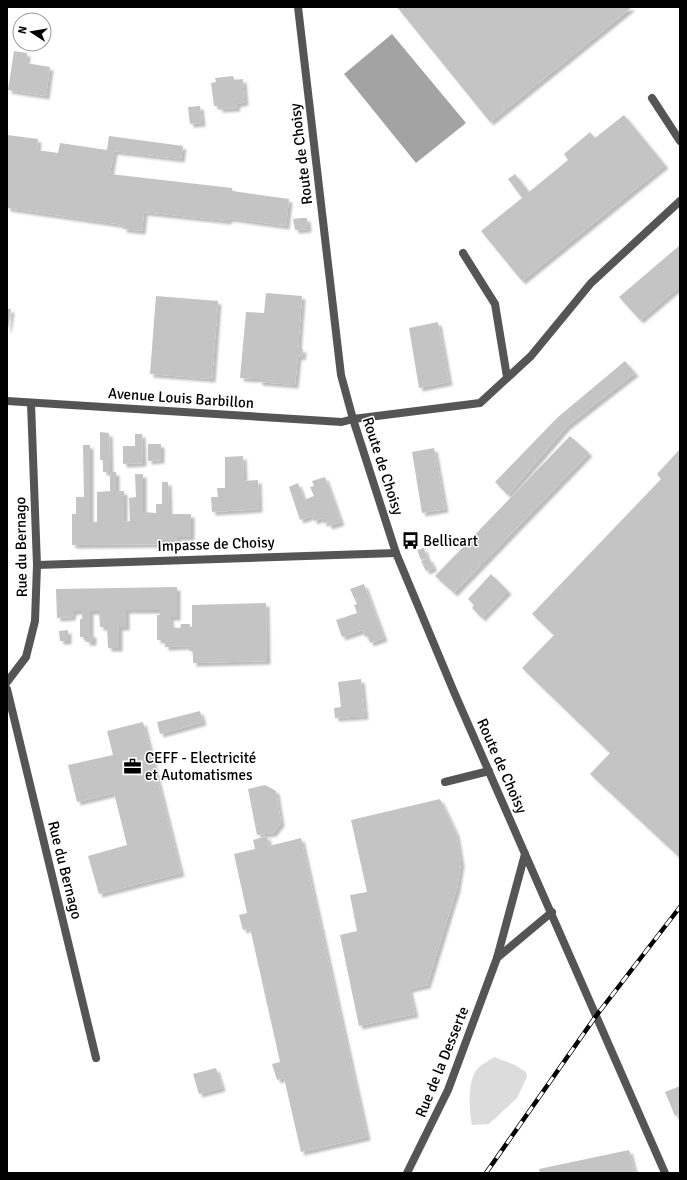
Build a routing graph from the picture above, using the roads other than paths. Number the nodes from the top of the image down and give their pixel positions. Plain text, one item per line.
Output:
1 (298, 7) edge
2 (652, 98) dead end
3 (680, 141) edge
4 (680, 201) edge
5 (464, 253) dead end
6 (507, 377) junction
7 (7, 401) edge
8 (31, 403) junction
9 (353, 419) junction
10 (396, 552) junction
11 (37, 565) junction
12 (7, 682) edge
13 (7, 689) edge
14 (489, 771) junction
15 (445, 782) dead end
16 (526, 854) junction
17 (552, 912) junction
18 (497, 958) junction
19 (96, 1058) dead end
20 (407, 1173) edge
21 (665, 1173) edge

1 - 9 street, Route de Choisy
2 - 3 street
4 - 6 street, Avenue Louis Barbillon
5 - 6 street
6 - 9 street, Avenue Louis Barbillon
7 - 8 street, Avenue Louis Barbillon
8 - 9 street, Avenue Louis Barbillon
8 - 11 street, Rue du Bernago
9 - 10 street, Route de Choisy
10 - 11 street, Impasse de Choisy
10 - 14 street, Route de Choisy
11 - 12 street, Rue du Bernago
13 - 19 street, Rue du Bernago
14 - 15 street
14 - 16 street, Route de Choisy
16 - 17 street, Route de Choisy
16 - 18 street, Rue de la Desserte
17 - 18 street, Rue de la Desserte
17 - 21 street, Route de Choisy
18 - 20 street, Rue de la Desserte

